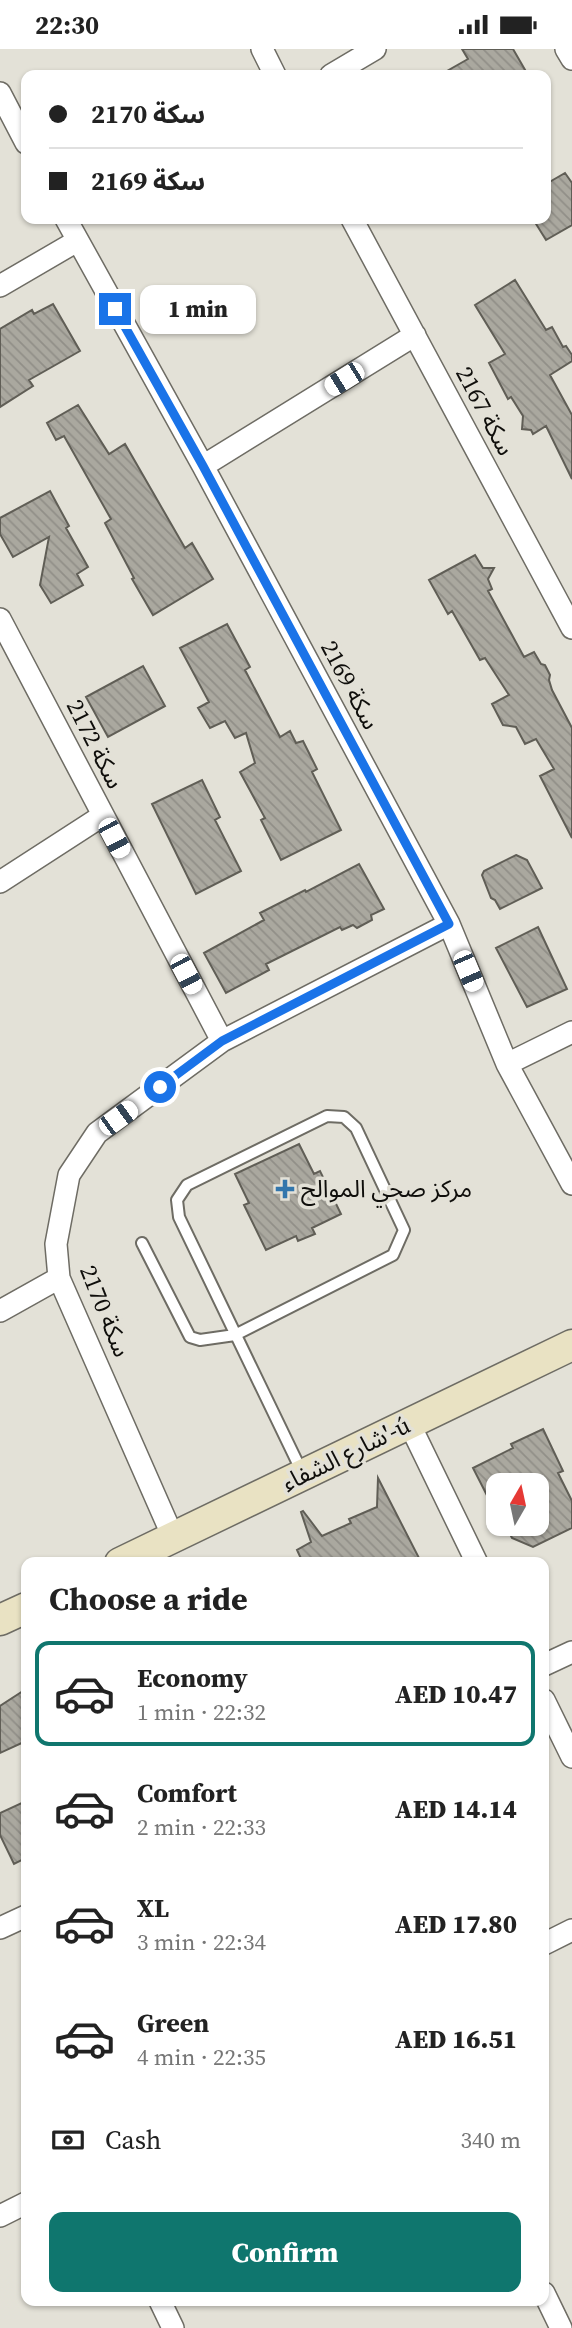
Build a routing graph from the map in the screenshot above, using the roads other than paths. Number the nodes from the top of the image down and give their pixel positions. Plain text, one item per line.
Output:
1 (262, 49) edge
2 (375, 49) edge
3 (566, 49) edge
4 (572, 59) edge
5 (272, 70) edge
6 (339, 70) edge
7 (0, 93) edge
8 (21, 133) edge
9 (68, 224) edge
10 (355, 224) edge
11 (77, 241) junction
12 (0, 286) edge
13 (415, 335) junction
14 (203, 466) junction
15 (0, 619) edge
16 (572, 628) edge
17 (102, 816) junction
18 (0, 882) edge
19 (449, 924) junction
20 (572, 1033) edge
21 (222, 1041) junction
22 (507, 1064) junction
23 (572, 1184) edge
24 (142, 1243) dead end
25 (59, 1278) junction
26 (0, 1311) edge
27 (235, 1335) junction
28 (572, 1345) edge
29 (409, 1423) junction
30 (303, 1475) junction
31 (173, 1537) junction
32 (132, 1557) edge
33 (474, 1557) edge
34 (21, 1610) edge
35 (0, 1621) edge
36 (572, 1652) edge
37 (549, 1663) edge
38 (549, 1710) edge
39 (572, 1757) edge
40 (21, 1918) edge
41 (0, 1928) edge
42 (572, 1930) edge
43 (549, 1942) edge
44 (21, 2206) edge
45 (0, 2216) edge
46 (549, 2303) edge
47 (162, 2306) edge
48 (173, 2328) edge
49 (561, 2328) edge

1 - 5 street
2 - 6 street
3 - 4 street
7 - 8 street
9 - 11 street, سكة 2169
10 - 13 street, سكة 2167
11 - 12 street
11 - 14 street, سكة 2169
13 - 14 street
13 - 16 street, سكة 2167
14 - 19 street, سكة 2169
15 - 17 street, سكة 2172
17 - 18 street
17 - 21 street, سكة 2172
19 - 21 street, سكة 2170
19 - 22 street, سكة 2169
20 - 22 street
21 - 25 street, سكة 2170
22 - 23 street, سكة 2169
24 - 27 lane
25 - 26 street
25 - 31 street, سكة 2170
27 - 27 lane
27 - 30 lane
28 - 29 street, شارع الشفاء'-ú
29 - 30 street, شارع الشفاء'-ú
29 - 33 street
30 - 31 street, شارع الشفاء'-ú
31 - 32 street, شارع الشفاء'-ú
34 - 35 street
36 - 37 street
38 - 39 street
40 - 41 street
42 - 43 street
44 - 45 street
46 - 49 street
47 - 48 street

